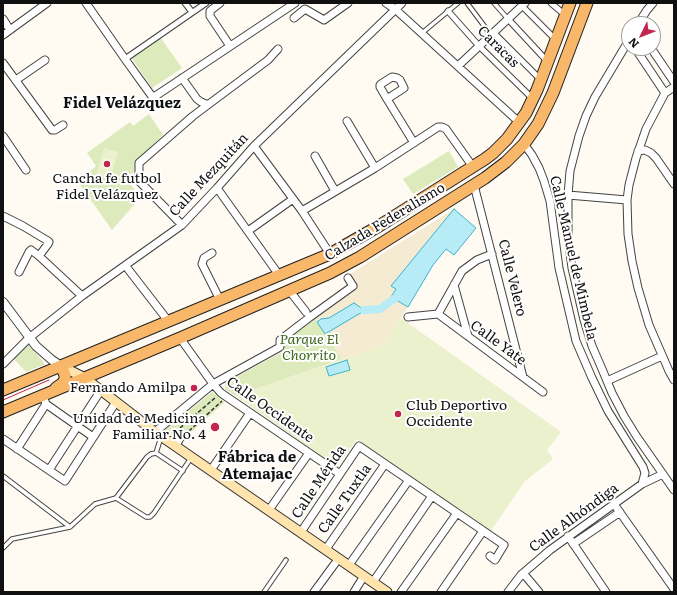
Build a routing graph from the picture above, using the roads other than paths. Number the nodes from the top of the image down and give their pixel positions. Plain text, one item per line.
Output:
1 (47, 3) edge
2 (86, 3) edge
3 (185, 3) edge
4 (206, 3) edge
5 (220, 3) edge
6 (295, 3) edge
7 (348, 3) edge
8 (386, 3) edge
9 (402, 3) edge
10 (458, 3) edge
11 (466, 3) edge
12 (494, 3) edge
13 (551, 3) edge
14 (570, 3) edge
15 (587, 3) edge
16 (654, 3) edge
17 (523, 5) edge
18 (395, 9) junction
19 (448, 11) junction
20 (192, 12) junction
21 (566, 16) junction
22 (644, 16) edge
23 (294, 18) dead end
24 (508, 19) junction
25 (3, 20) edge
26 (10, 30) junction
27 (422, 33) junction
28 (493, 34) junction
29 (3, 35) edge
30 (556, 41) junction
31 (230, 46) junction
32 (479, 46) junction
33 (278, 49) dead end
34 (621, 53) edge
35 (640, 56) edge
36 (656, 56) edge
37 (125, 59) junction
38 (46, 60) dead end
39 (548, 62) junction
40 (3, 63) edge
41 (458, 66) junction
42 (182, 78) junction
43 (16, 80) junction
44 (541, 80) junction
45 (674, 82) edge
46 (674, 87) edge
47 (665, 93) junction
48 (388, 99) dead end
49 (533, 99) junction
50 (209, 104) junction
51 (347, 121) dead end
52 (520, 123) junction
53 (63, 125) dead end
54 (3, 136) edge
55 (414, 143) junction
56 (524, 144) junction
57 (254, 146) junction
58 (638, 151) junction
59 (315, 156) dead end
60 (473, 167) junction
61 (375, 168) junction
62 (26, 170) dead end
63 (674, 184) edge
64 (474, 185) junction
65 (217, 188) junction
66 (335, 191) junction
67 (568, 195) junction
68 (293, 199) junction
69 (627, 200) junction
70 (302, 211) junction
71 (3, 216) edge
72 (182, 225) junction
73 (554, 230) junction
74 (248, 231) junction
75 (568, 231) junction
76 (569, 244) junction
77 (556, 245) junction
78 (212, 253) dead end
79 (330, 254) junction
80 (492, 254) junction
81 (39, 256) junction
82 (128, 269) dead end
83 (19, 272) dead end
84 (279, 275) junction
85 (348, 278) dead end
86 (454, 285) junction
87 (289, 290) junction
88 (82, 296) junction
89 (220, 300) junction
90 (3, 302) edge
91 (306, 312) dead end
92 (438, 314) junction
93 (408, 316) dead end
94 (168, 322) junction
95 (468, 336) junction
96 (30, 338) junction
97 (180, 338) junction
98 (662, 356) junction
99 (3, 364) edge
100 (61, 366) junction
101 (524, 377) junction
102 (85, 378) junction
103 (674, 380) edge
104 (607, 381) junction
105 (213, 384) junction
106 (3, 390) edge
107 (101, 390) junction
108 (543, 392) dead end
109 (46, 398) junction
110 (116, 402) junction
111 (3, 412) edge
112 (250, 413) junction
113 (78, 426) junction
114 (158, 434) junction
115 (183, 435) road end
116 (93, 437) junction
117 (3, 439) edge
118 (176, 446) junction
119 (17, 449) junction
120 (156, 453) junction
121 (309, 453) junction
122 (192, 457) junction
123 (385, 464) junction
124 (49, 470) junction
125 (212, 470) junction
126 (183, 471) junction
127 (340, 474) junction
128 (663, 474) junction
129 (3, 476) edge
130 (408, 480) junction
131 (642, 484) junction
132 (674, 490) edge
133 (432, 496) junction
134 (116, 498) junction
135 (614, 504) junction
136 (269, 510) junction
137 (620, 512) junction
138 (457, 513) junction
139 (70, 527) junction
140 (483, 531) junction
141 (301, 532) junction
142 (568, 536) junction
143 (573, 544) junction
144 (3, 548) edge
145 (326, 549) junction
146 (490, 556) dead end
147 (339, 558) junction
148 (286, 560) dead end
149 (349, 565) junction
150 (523, 573) junction
151 (364, 576) junction
152 (373, 582) junction
153 (674, 589) edge
154 (264, 592) edge
155 (314, 592) edge
156 (354, 592) edge
157 (387, 592) edge
158 (401, 592) edge
159 (441, 592) edge
160 (508, 592) edge
161 (539, 592) edge
162 (606, 592) edge

1 - 26 street
2 - 37 street
3 - 20 street
4 - 20 street
5 - 31 street
6 - 31 street
7 - 23 street
8 - 18 street
9 - 18 street, Calle Mezquitán
10 - 19 lane
11 - 28 lane
12 - 24 lane
13 - 21 street
14 - 21 main road, Calzada Federalismo
15 - 56 main road, Calzada Federalismo
16 - 22 street
17 - 24 street
17 - 30 street
18 - 27 street
18 - 57 street, Calle Mezquitán
19 - 27 lane
19 - 32 street, Caracas
20 - 37 street
21 - 30 main road, Calzada Federalismo
24 - 28 street
24 - 39 street
25 - 26 street
26 - 29 street
27 - 41 street
28 - 32 street
28 - 44 street
30 - 39 main road, Calzada Federalismo
31 - 42 street
32 - 41 street
32 - 49 street, Caracas
33 - 50 street
34 - 67 street, Calle Manuel de Mimbela
35 - 47 street
36 - 45 street
37 - 42 street
38 - 43 street
39 - 44 main road, Calzada Federalismo
40 - 43 street
41 - 52 street
42 - 50 street
43 - 53 street
44 - 49 main road, Calzada Federalismo
46 - 47 street
47 - 58 street
48 - 55 street
49 - 52 main road, Calzada Federalismo
50 - 72 street
51 - 61 street
52 - 60 main road, Calzada Federalismo
54 - 62 street
55 - 60 street
55 - 61 street
56 - 64 main road, Calzada Federalismo
56 - 73 street, Calle Manuel de Mimbela
57 - 65 street, Calle Mezquitán
57 - 68 street
58 - 63 street
58 - 69 street
59 - 66 street
60 - 79 main road, Calzada Federalismo
61 - 66 street
64 - 80 street, Calle Velero
64 - 87 main road, Calzada Federalismo
65 - 72 street, Calle Mezquitán
65 - 74 street
66 - 70 street
67 - 69 street
67 - 75 street, Calle Manuel de Mimbela
68 - 70 street
68 - 74 street
69 - 98 street
70 - 79 street
71 - 81 street
72 - 88 street, Calle Mezquitán
73 - 75 street
73 - 77 street, Calle Manuel de Mimbela
74 - 84 street
75 - 76 street, Calle Manuel de Mimbela
76 - 77 street
76 - 104 street, Calle Manuel de Mimbela
77 - 131 street, Calle Manuel de Mimbela
78 - 89 street
79 - 84 main road, Calzada Federalismo
80 - 86 street
80 - 101 street, Calle Velero
81 - 83 street
81 - 88 street
82 - 94 street
84 - 89 main road, Calzada Federalismo
85 - 105 street
86 - 92 street
86 - 95 street
87 - 91 street
87 - 97 main road, Calzada Federalismo
88 - 96 street, Calle Mezquitán
89 - 94 main road, Calzada Federalismo
90 - 96 street
92 - 93 street
92 - 95 street, Calle Yate
94 - 100 main road, Calzada Federalismo
95 - 101 street, Calle Yate
96 - 99 street, Calle Mezquitán
96 - 100 street
97 - 102 main road, Calzada Federalismo
97 - 105 street, Calle Occidente
98 - 103 street
98 - 104 street
100 - 102 main road
100 - 106 main road, Calzada Federalismo
100 - 109 main road
101 - 108 street, Calle Yate
102 - 107 main road
102 - 109 main road, Calzada Federalismo
104 - 128 street, Calle Manuel de Mimbela
105 - 112 street, Calle Occidente
105 - 114 street
107 - 110 main road
107 - 113 street
109 - 111 main road, Calzada Federalismo
109 - 113 street
109 - 119 street
110 - 114 main road
110 - 116 street
112 - 121 street, Calle Occidente
112 - 125 street
113 - 116 street
113 - 124 street
114 - 118 main road
114 - 120 lane
115 - 118 street
116 - 124 street
117 - 119 street
118 - 122 main road
119 - 124 street
120 - 126 lane
120 - 134 lane
121 - 127 street, Calle Occidente
121 - 136 street
122 - 125 main road
122 - 126 lane
123 - 127 street, Calle Mérida
123 - 130 street
123 - 145 street, Calle Tuxtla
125 - 136 main road
126 - 134 lane
127 - 141 street, Calle Mérida
128 - 131 street, Calle Alhóndiga
128 - 132 street, Calle Manuel de Mimbela
129 - 139 lane
130 - 133 street
130 - 149 street
131 - 135 street, Calle Alhóndiga
133 - 138 street
133 - 152 street
134 - 139 lane
135 - 137 street
135 - 142 street, Calle Alhóndiga
136 - 141 main road
137 - 143 street, Calle Alhóndiga
137 - 153 street
138 - 140 street
138 - 158 street
139 - 144 lane
140 - 146 street
140 - 159 street
141 - 145 main road
142 - 143 street
142 - 150 street, Calle Alhóndiga
143 - 162 street
145 - 147 main road
147 - 149 main road
147 - 155 street
148 - 154 lane
149 - 151 main road
150 - 160 street, Calle Alhóndiga
150 - 161 street
151 - 152 main road
151 - 156 street
152 - 157 main road

